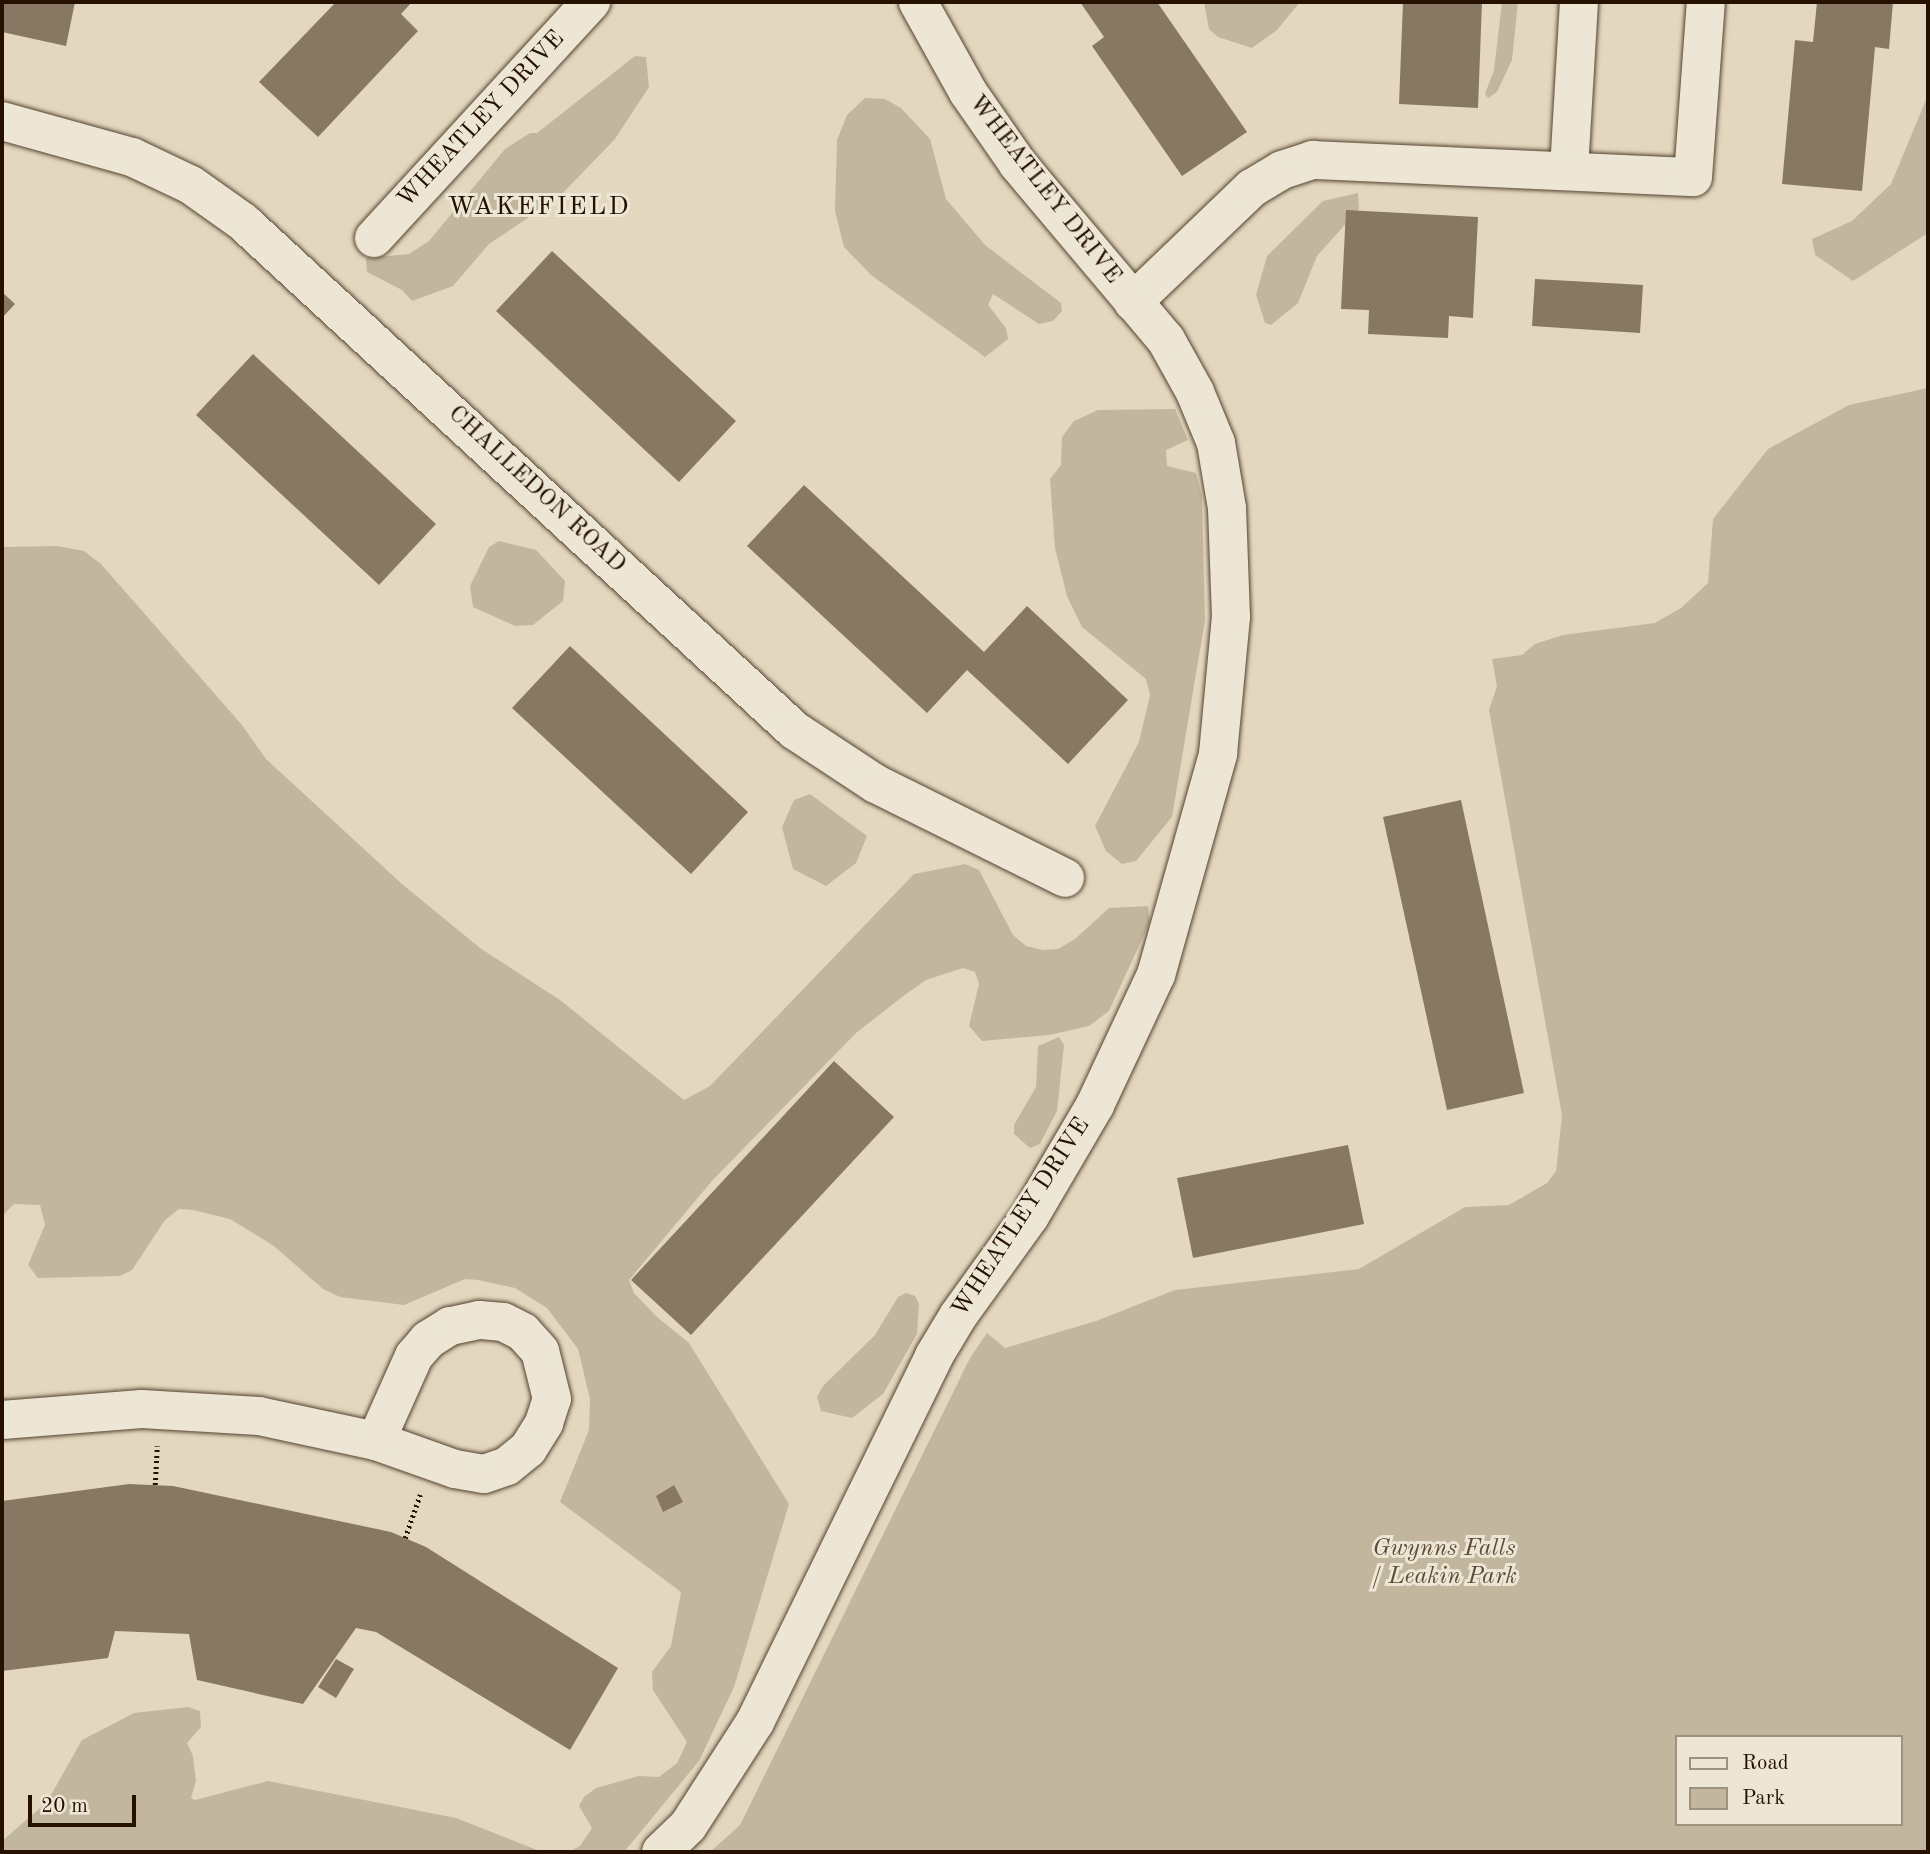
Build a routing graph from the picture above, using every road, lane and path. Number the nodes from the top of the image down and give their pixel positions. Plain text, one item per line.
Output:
1 (591, 2) edge
2 (918, 2) edge
3 (1579, 2) edge
4 (1706, 2) edge
5 (2, 121) edge
6 (1569, 170) junction
7 (374, 238) dead end
8 (1133, 302) junction
9 (1065, 878) dead end
10 (2, 1420) edge
11 (158, 1432) dead end
12 (376, 1441) junction
13 (155, 1485) dead end
14 (662, 1852) edge

1 - 7 street, WHEATLEY DRIVE
2 - 8 street, WHEATLEY DRIVE
3 - 6 street
4 - 6 street, WHEATLEY DRIVE
5 - 9 street, CHALLEDON ROAD
6 - 8 street, WHEATLEY DRIVE
8 - 14 street, WHEATLEY DRIVE
10 - 12 street
11 - 13 path
12 - 12 street

